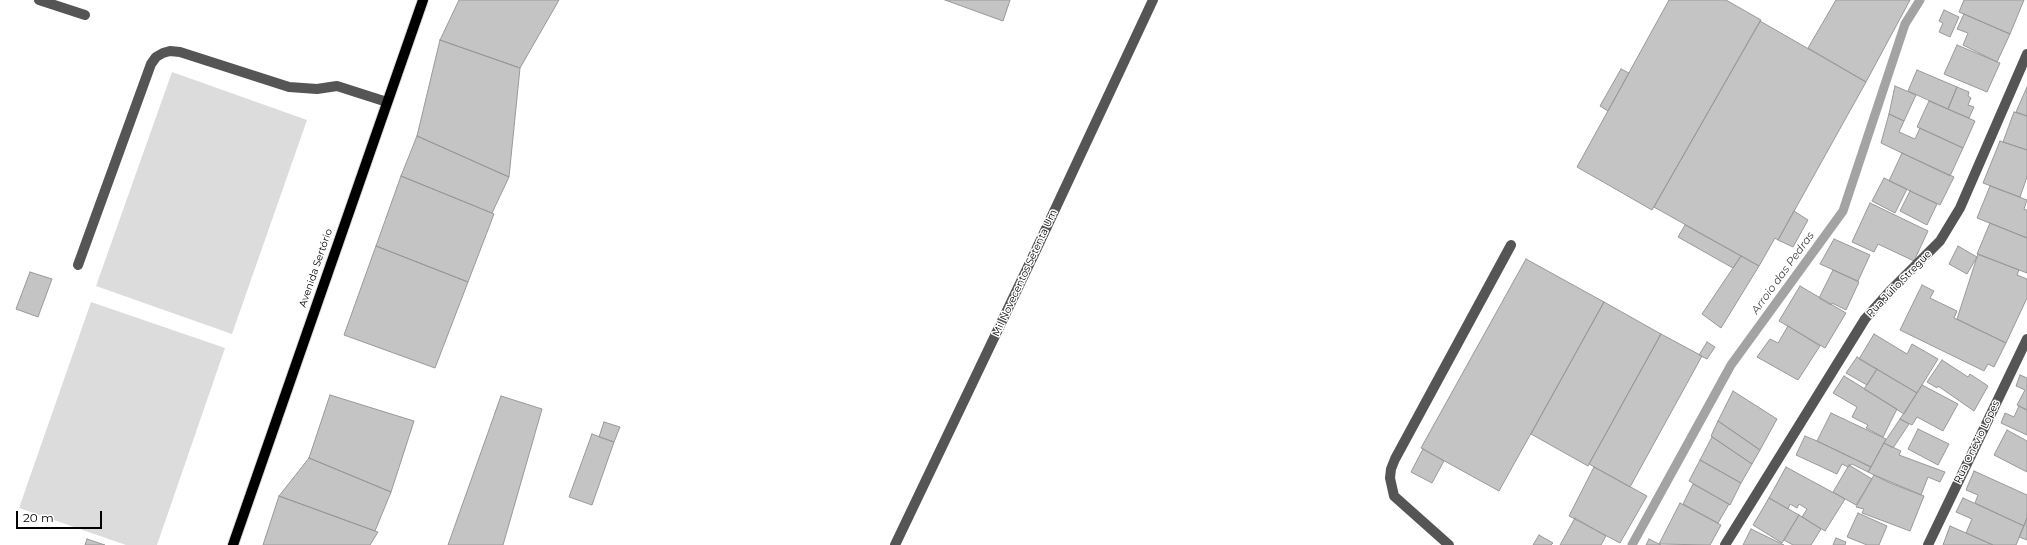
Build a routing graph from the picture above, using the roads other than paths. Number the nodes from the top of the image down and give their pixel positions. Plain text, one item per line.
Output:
1 (39, 0) edge
2 (423, 0) edge
3 (1153, 0) edge
4 (85, 15) dead end
5 (2027, 54) edge
6 (387, 102) junction
7 (1511, 245) dead end
8 (78, 265) dead end
9 (2027, 339) edge
10 (233, 545) edge
11 (895, 545) edge
12 (1449, 545) edge
13 (1725, 545) edge
14 (1928, 545) edge

1 - 4 street
2 - 6 main road, Avenida Sertório
3 - 11 street, Mil Novecentos Setenta Um
5 - 13 street, Rua Júlio Stregue
6 - 8 street
6 - 10 main road, Avenida Sertório
7 - 12 street
9 - 14 street, Rua Onévio Lopes

